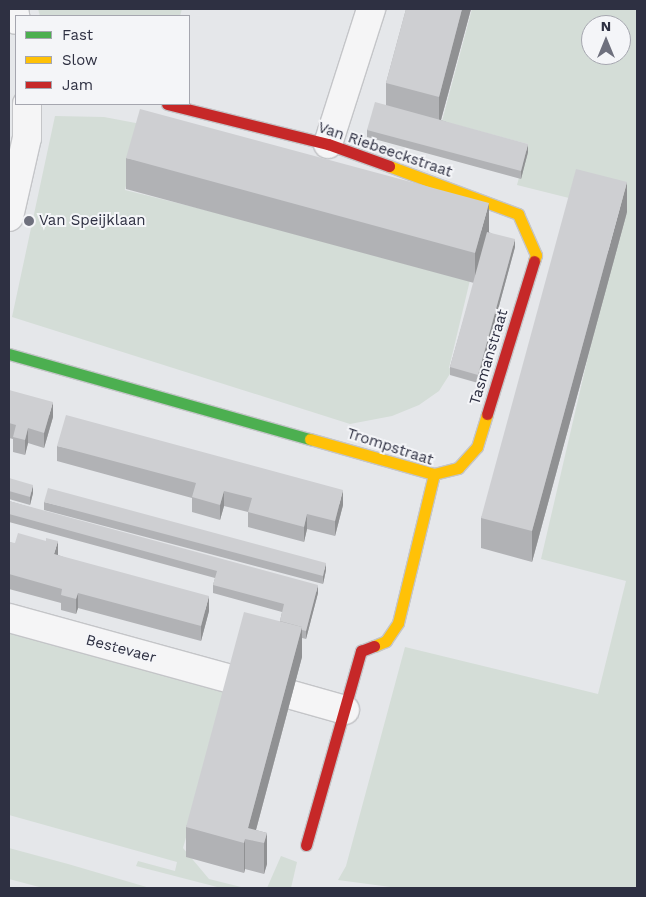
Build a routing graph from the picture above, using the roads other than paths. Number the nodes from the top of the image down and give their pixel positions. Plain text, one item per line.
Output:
1 (371, 9) edge
2 (27, 105) edge
3 (171, 105) edge
4 (328, 144) junction
5 (9, 216) edge
6 (524, 226) joint
7 (9, 354) edge
8 (434, 474) junction
9 (9, 618) edge
10 (234, 680) edge
11 (292, 695) edge
12 (345, 710) junction
13 (306, 845) dead end

1 - 4 street
2 - 5 street
3 - 4 street, Van Riebeeckstraat
4 - 6 street, Van Riebeeckstraat
6 - 8 street, Tasmanstraat
7 - 8 street, Trompstraat
8 - 12 street, Trompstraat
9 - 10 street, Bestevaer
11 - 12 street
12 - 13 street, Trompstraat

